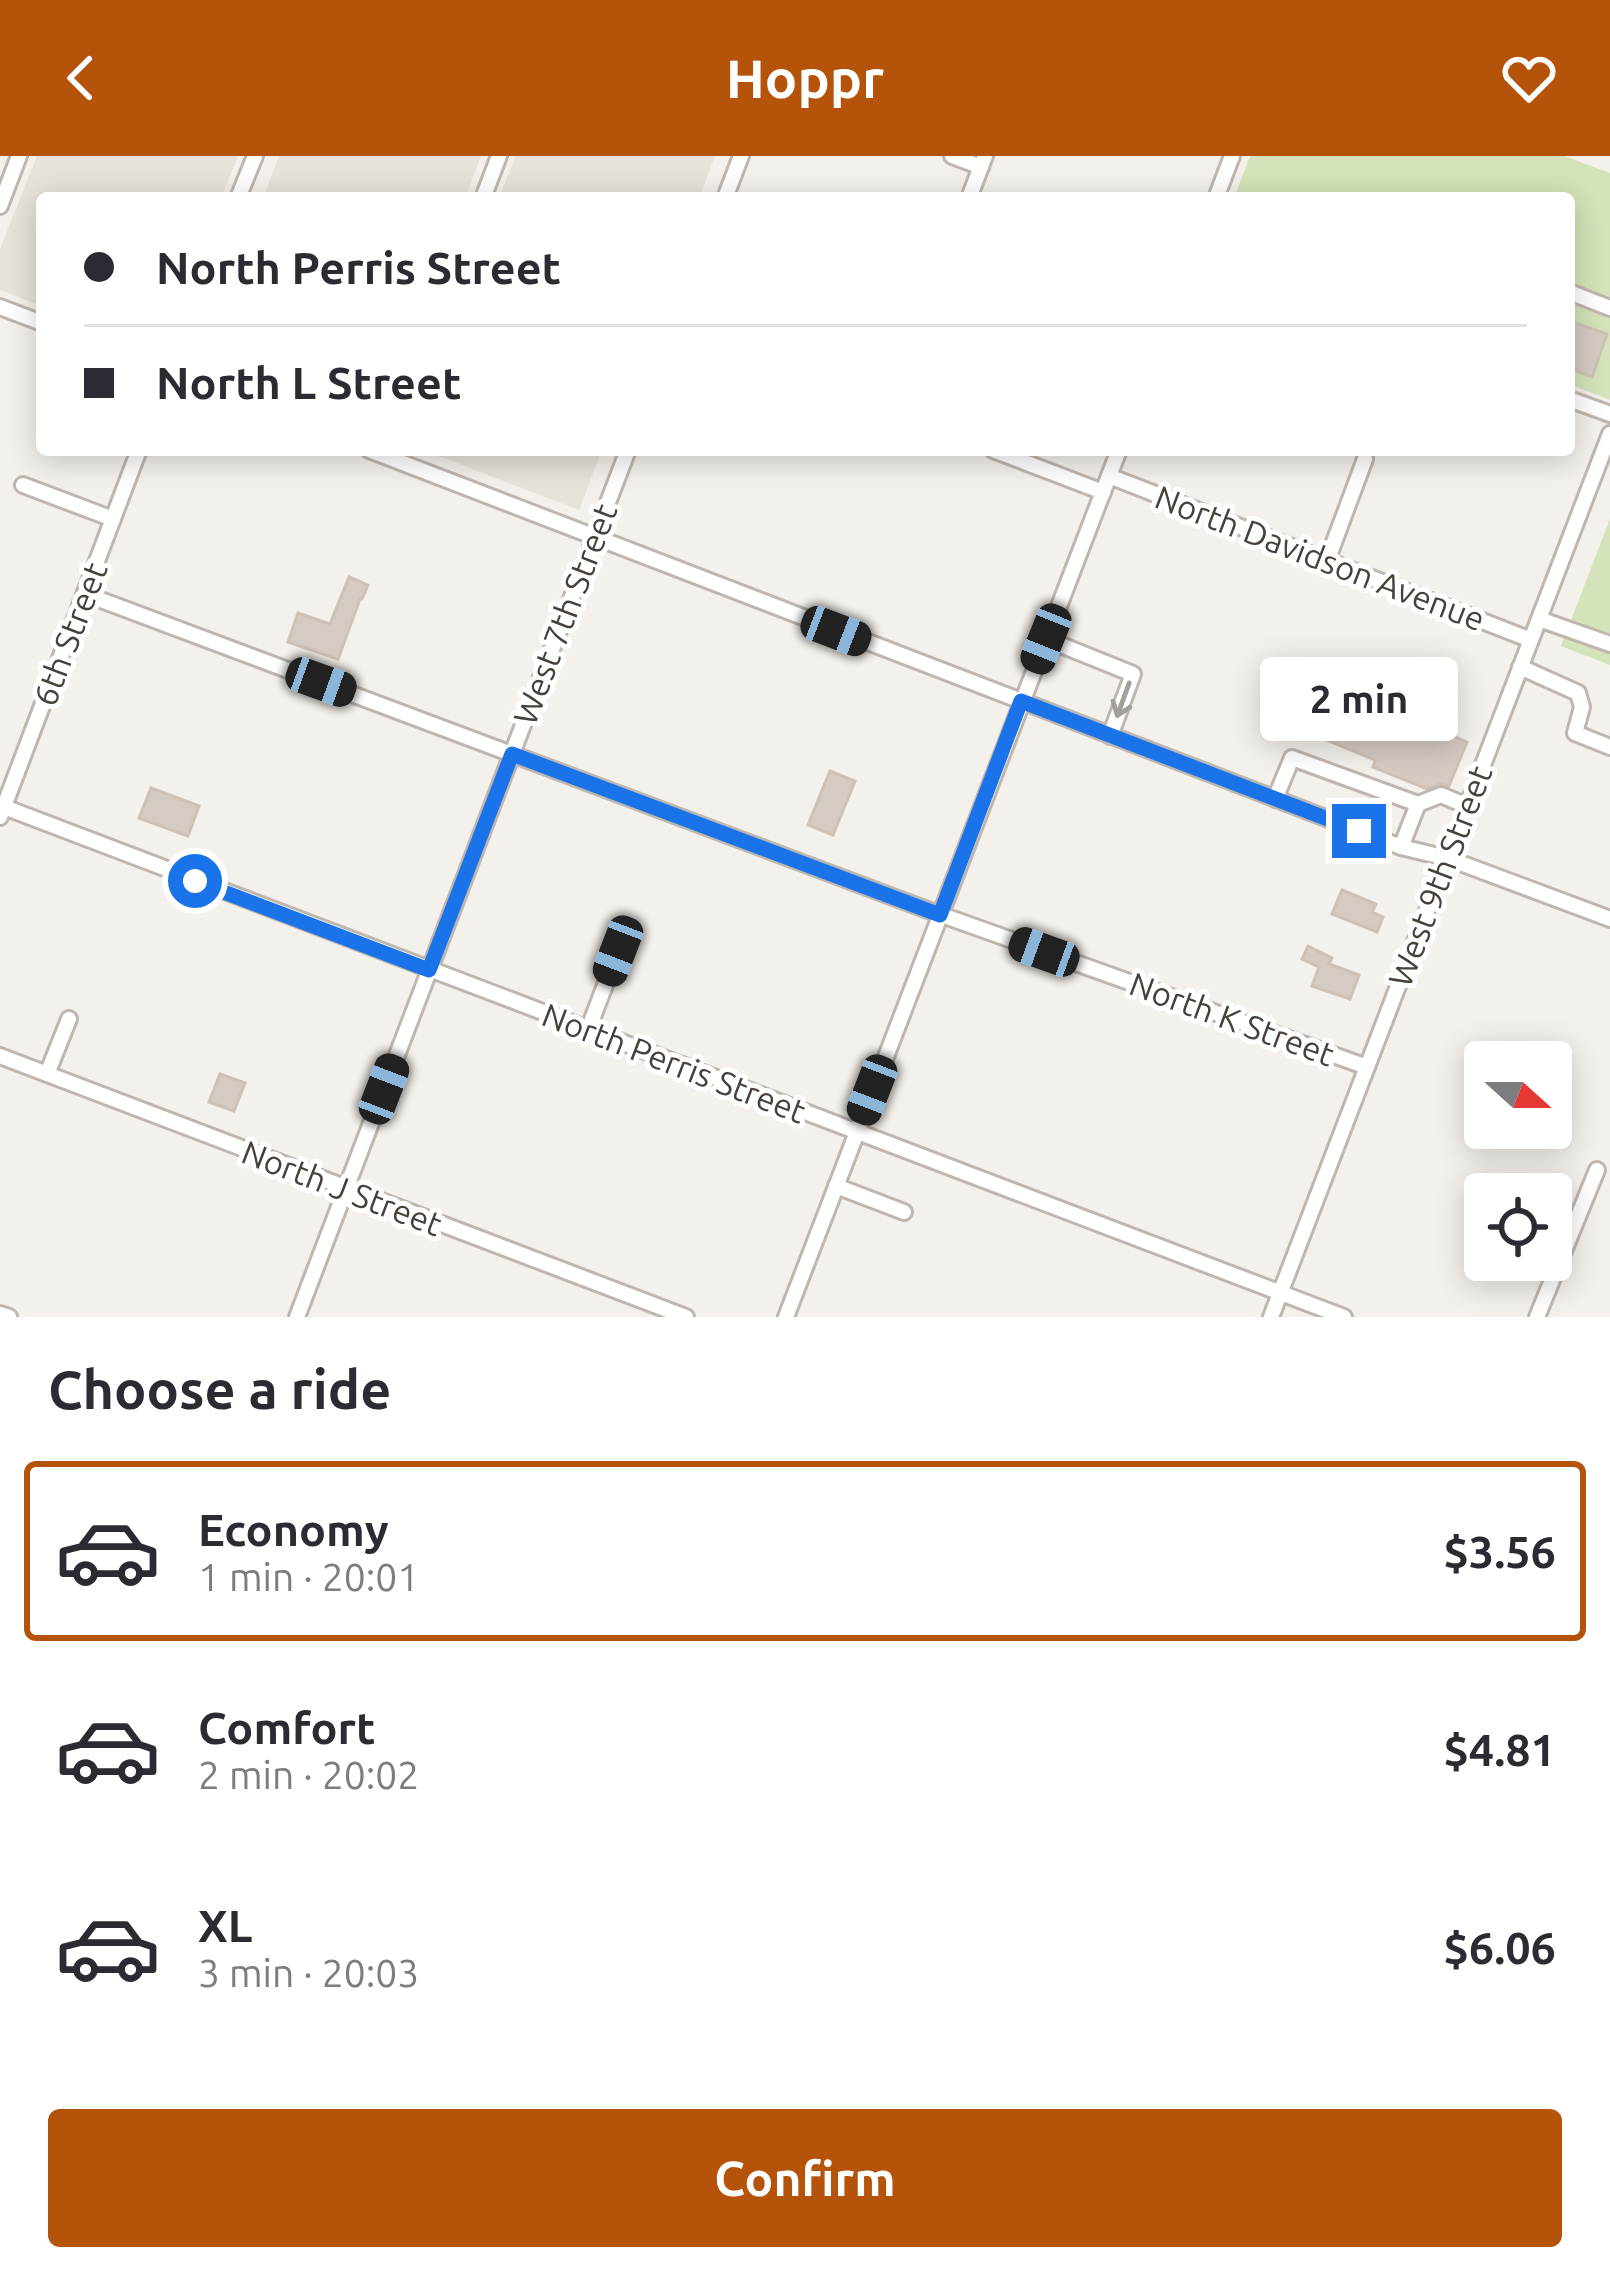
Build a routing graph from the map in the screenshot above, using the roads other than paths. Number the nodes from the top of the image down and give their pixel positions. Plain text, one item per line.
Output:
1 (19, 156) edge
2 (255, 156) edge
3 (499, 156) edge
4 (741, 156) edge
5 (952, 156) edge
6 (1232, 156) edge
7 (983, 162) edge
8 (240, 192) edge
9 (485, 192) edge
10 (726, 192) edge
11 (971, 192) edge
12 (1218, 192) edge
13 (0, 206) edge
14 (1575, 294) edge
15 (0, 307) edge
16 (1610, 308) edge
17 (36, 321) edge
18 (1575, 401) edge
19 (1610, 414) edge
20 (1610, 434) edge
21 (137, 456) edge
22 (393, 456) edge
23 (626, 456) edge
24 (1009, 456) edge
25 (1117, 456) edge
26 (1365, 459) dead end
27 (1109, 476) junction
28 (23, 485) dead end
29 (1103, 492) junction
30 (113, 519) junction
31 (594, 538) junction
32 (1327, 561) junction
33 (85, 594) junction
34 (1539, 619) junction
35 (1046, 639) junction
36 (1531, 640) junction
37 (1610, 644) edge
38 (1520, 667) junction
39 (1021, 701) junction
40 (1110, 736) junction
41 (1610, 747) edge
42 (512, 754) junction
43 (1275, 799) junction
44 (1418, 804) junction
45 (1467, 806) junction
46 (2, 812) edge
47 (1401, 847) junction
48 (1447, 857) junction
49 (940, 915) junction
50 (1610, 919) edge
51 (618, 951) dead end
52 (429, 970) junction
53 (69, 1019) dead end
54 (588, 1030) junction
55 (0, 1056) edge
56 (1367, 1067) junction
57 (47, 1074) junction
58 (857, 1132) junction
59 (1598, 1170) dead end
60 (836, 1186) junction
61 (346, 1190) junction
62 (904, 1212) dead end
63 (1280, 1292) junction
64 (0, 1314) edge
65 (9, 1317) edge
66 (297, 1317) edge
67 (686, 1317) edge
68 (786, 1317) edge
69 (1271, 1317) edge
70 (1344, 1317) edge
71 (1537, 1317) edge

1 - 13 street
2 - 8 street
3 - 9 street
4 - 10 street
5 - 7 street
6 - 12 street
7 - 11 street
14 - 16 street
15 - 17 street
18 - 19 street
20 - 34 street, West 9th Street
21 - 30 street, 6th Street
22 - 31 street
23 - 31 street, West 7th Street
24 - 29 street
25 - 27 street
26 - 32 street
27 - 29 street
27 - 32 street, North Davidson Avenue
28 - 30 street
29 - 35 street
30 - 33 street, 6th Street
31 - 39 street
31 - 42 street, West 7th Street
32 - 36 street, North Davidson Avenue
33 - 42 street, North K Street
33 - 46 street, 6th Street
34 - 36 street, West 9th Street
34 - 37 street
35 - 39 street
35 -> 40 street
36 - 38 street, West 9th Street
38 - 41 street
38 - 45 street, West 9th Street
39 - 40 street
39 - 49 street
40 - 43 street
42 - 49 street, North K Street
42 - 52 street, West 7th Street
43 - 44 street
43 - 47 street
44 - 45 street
44 - 47 street
45 - 48 street, West 9th Street
46 - 52 street, North Perris Street
47 - 48 street
48 - 50 street
48 - 56 street, West 9th Street
49 - 56 street, North K Street
49 - 58 street
51 - 54 street
52 - 54 street, North Perris Street
52 - 61 street, West 7th Street
53 - 57 street
54 - 58 street, North Perris Street
55 - 57 street, North J Street
56 - 63 street, West 9th Street
57 - 61 street, North J Street
58 - 60 street
58 - 63 street, North Perris Street
59 - 71 street
60 - 62 street
60 - 68 street
61 - 66 street, West 7th Street
61 - 67 street, North J Street
63 - 69 street, West 9th Street
63 - 70 street, North Perris Street
64 - 65 street

